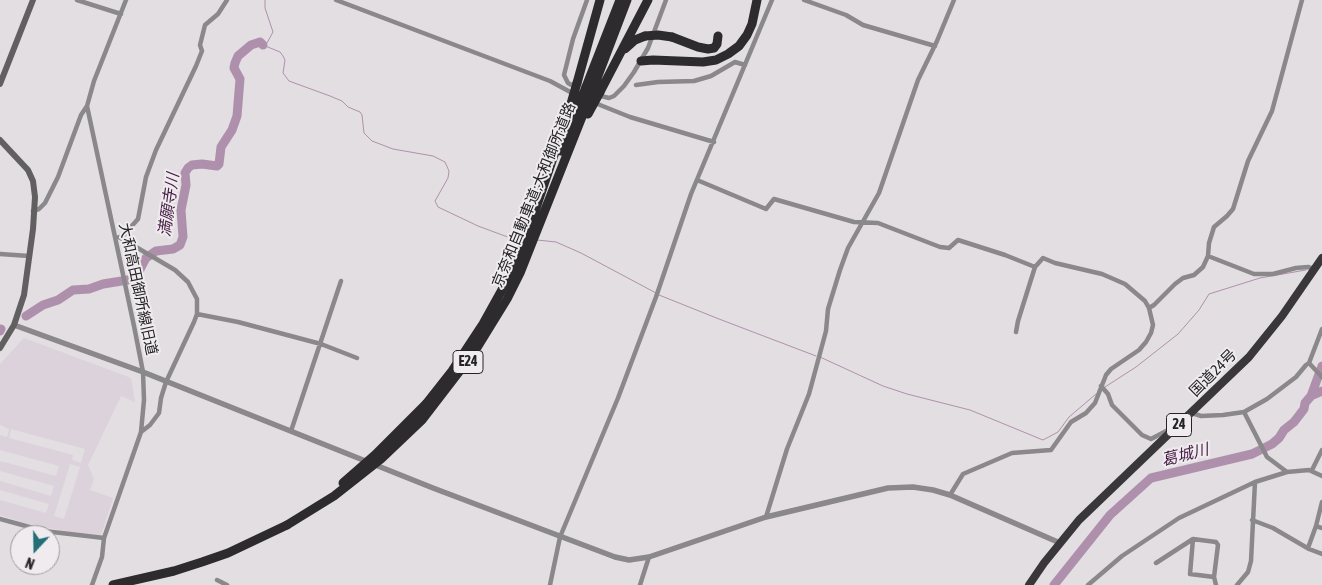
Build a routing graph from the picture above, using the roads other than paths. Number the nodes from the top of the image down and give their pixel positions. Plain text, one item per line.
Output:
1 (33, 0) edge
2 (77, 0) edge
3 (126, 0) edge
4 (227, 0) edge
5 (336, 0) edge
6 (588, 0) edge
7 (600, 0) edge
8 (620, 0) edge
9 (627, 0) edge
10 (648, 0) edge
11 (666, 0) edge
12 (757, 0) edge
13 (772, 0) edge
14 (804, 0) edge
15 (954, 0) edge
16 (1302, 0) edge
17 (121, 14) junction
18 (935, 46) junction
19 (619, 56) junction
20 (642, 61) junction
21 (695, 62) junction
22 (745, 65) junction
23 (0, 84) edge
24 (636, 85) dead end
25 (593, 90) junction
26 (87, 106) junction
27 (0, 140) edge
28 (714, 142) junction
29 (697, 180) junction
30 (33, 211) junction
31 (862, 222) junction
32 (118, 237) junction
33 (522, 249) junction
34 (0, 254) edge
35 (29, 256) junction
36 (1208, 256) junction
37 (1322, 258) edge
38 (1035, 267) junction
39 (1314, 269) junction
40 (341, 281) dead end
41 (1149, 308) junction
42 (197, 314) junction
43 (14, 325) junction
44 (1322, 329) edge
45 (1016, 332) dead end
46 (320, 344) junction
47 (0, 348) edge
48 (357, 358) dead end
49 (1311, 365) junction
50 (143, 372) junction
51 (1322, 377) edge
52 (166, 382) junction
53 (1101, 387) junction
54 (1244, 412) junction
55 (1192, 413) junction
56 (1180, 424) junction
57 (291, 431) junction
58 (141, 432) junction
59 (1322, 450) edge
60 (1312, 470) junction
61 (1287, 472) junction
62 (1322, 476) edge
63 (1255, 482) junction
64 (950, 495) junction
65 (1322, 502) edge
66 (766, 517) junction
67 (0, 518) edge
68 (1252, 520) junction
69 (287, 525) junction
70 (1316, 526) junction
71 (1322, 528) edge
72 (560, 537) junction
73 (104, 538) junction
74 (1193, 539) junction
75 (1060, 543) junction
76 (1308, 548) junction
77 (1322, 554) edge
78 (649, 558) junction
79 (1156, 563) dead end
80 (1214, 577) junction
81 (217, 580) dead end
82 (92, 585) edge
83 (113, 585) edge
84 (227, 585) edge
85 (550, 585) edge
86 (640, 585) edge
87 (1030, 585) edge
88 (1088, 585) edge
89 (1216, 585) edge
90 (1236, 585) edge

1 - 23 main road
2 - 17 street
3 - 17 street, 大和高田御所線旧道
4 - 32 street
5 - 28 street
6 - 20 street
7 - 33 highway, bridge
8 - 25 highway, 京奈和自動車道;大和御所道路 / E24
9 - 25 highway, 京奈和自動車道;大和御所道路 / E24
10 - 19 highway
11 - 20 street
12 - 21 highway
13 - 22 street
14 - 18 street
15 - 18 street
16 - 36 street
17 - 26 street, 大和高田御所線旧道
18 - 31 street
19 - 21 highway, bridge
19 - 25 highway
20 - 21 highway
22 - 24 street
22 - 28 street
25 - 33 highway, 京奈和自動車道;大和御所道路 / E24, bridge
25 - 69 highway, 京奈和自動車道;大和御所道路 / E24, bridge
26 - 30 street
26 - 32 street, 大和高田御所線旧道
27 - 30 main road
28 - 29 street
29 - 31 street
29 - 72 street
30 - 35 main road
31 - 38 street
31 - 66 street
32 - 42 street
32 - 50 street, 大和高田御所線旧道
33 - 69 highway, 京奈和自動車道;大和御所道路 / E24, bridge
34 - 35 street
35 - 43 main road
36 - 39 street
36 - 41 street
37 - 39 highway, 国道24号 / 24
38 - 41 street
38 - 45 street
39 - 55 highway, 国道24号 / 24
40 - 46 street
41 - 53 street
42 - 46 street
42 - 52 street
43 - 47 main road
43 - 50 street
44 - 49 street
46 - 48 street
46 - 57 street
49 - 51 street
49 - 54 street
50 - 52 street
50 - 58 street, 大和高田御所線旧道
52 - 57 street
52 - 58 street
53 - 56 street
53 - 64 street
54 - 55 street
54 - 61 street
55 - 56 highway, 国道24号 / 24
56 - 75 highway, 国道24号 / 24
57 - 72 street
58 - 73 street, 大和高田御所線旧道
59 - 60 street
60 - 61 street
60 - 62 street
61 - 63 street
63 - 68 street
63 - 88 street
64 - 66 street
64 - 75 street
65 - 70 street
66 - 78 street
67 - 73 street
68 - 76 street
68 - 90 street
69 - 83 highway, 京奈和自動車道;大和御所道路 / E24
70 - 71 street
70 - 76 street
72 - 78 street
72 - 85 street
73 - 82 street, 大和高田御所線旧道
74 - 79 street
74 - 80 street
74 - 80 street
75 - 87 highway, 国道24号 / 24
76 - 77 street
78 - 86 street
80 - 89 street
81 - 84 street

